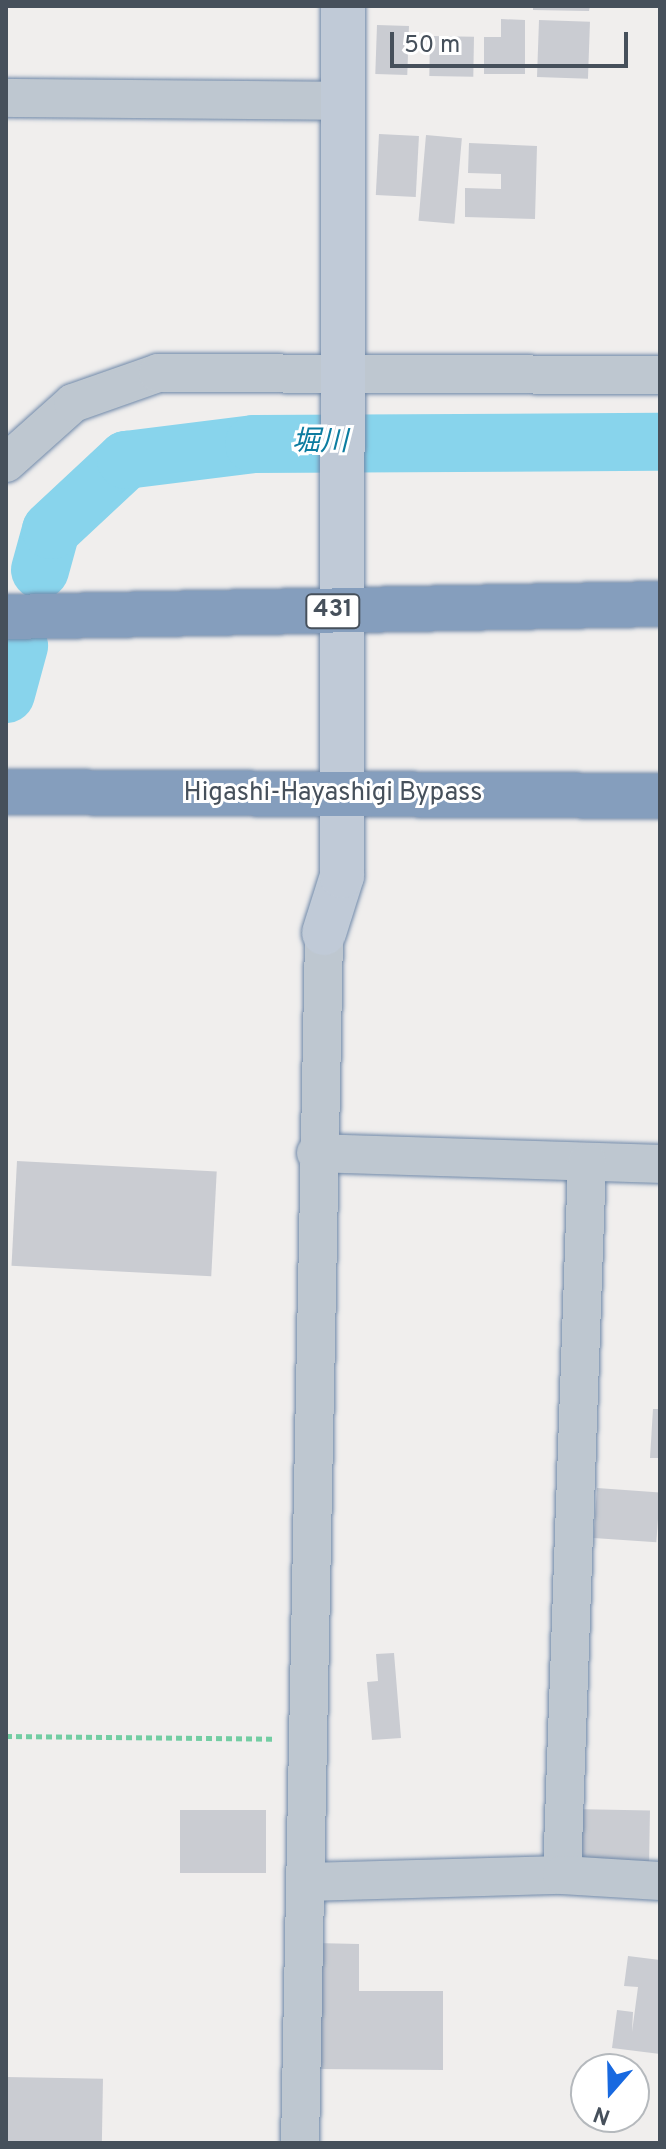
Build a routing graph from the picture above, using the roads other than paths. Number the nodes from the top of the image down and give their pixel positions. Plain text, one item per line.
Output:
1 (343, 6) edge
2 (6, 98) edge
3 (344, 101) junction
4 (344, 373) junction
5 (660, 375) edge
6 (6, 463) edge
7 (660, 604) edge
8 (345, 611) junction
9 (6, 617) edge
10 (6, 792) edge
11 (342, 794) junction
12 (660, 796) edge
13 (324, 933) joint
14 (316, 1153) junction
15 (587, 1162) junction
16 (660, 1164) edge
17 (562, 1875) junction
18 (660, 1881) edge
19 (307, 1882) junction
20 (300, 2143) edge

1 - 3 street
2 - 3 street
3 - 4 street
4 - 5 street
4 - 6 street
4 - 8 street
7 - 8 highway, 431
8 - 9 highway, 431
8 - 11 street
10 - 11 highway, Higashi-Hayashigi Bypass
11 - 12 highway, Higashi-Hayashigi Bypass
11 - 13 street
13 - 14 street
14 - 15 street
14 - 19 street
15 - 16 street
15 - 17 street
17 - 18 street
17 - 19 street
19 - 20 street

